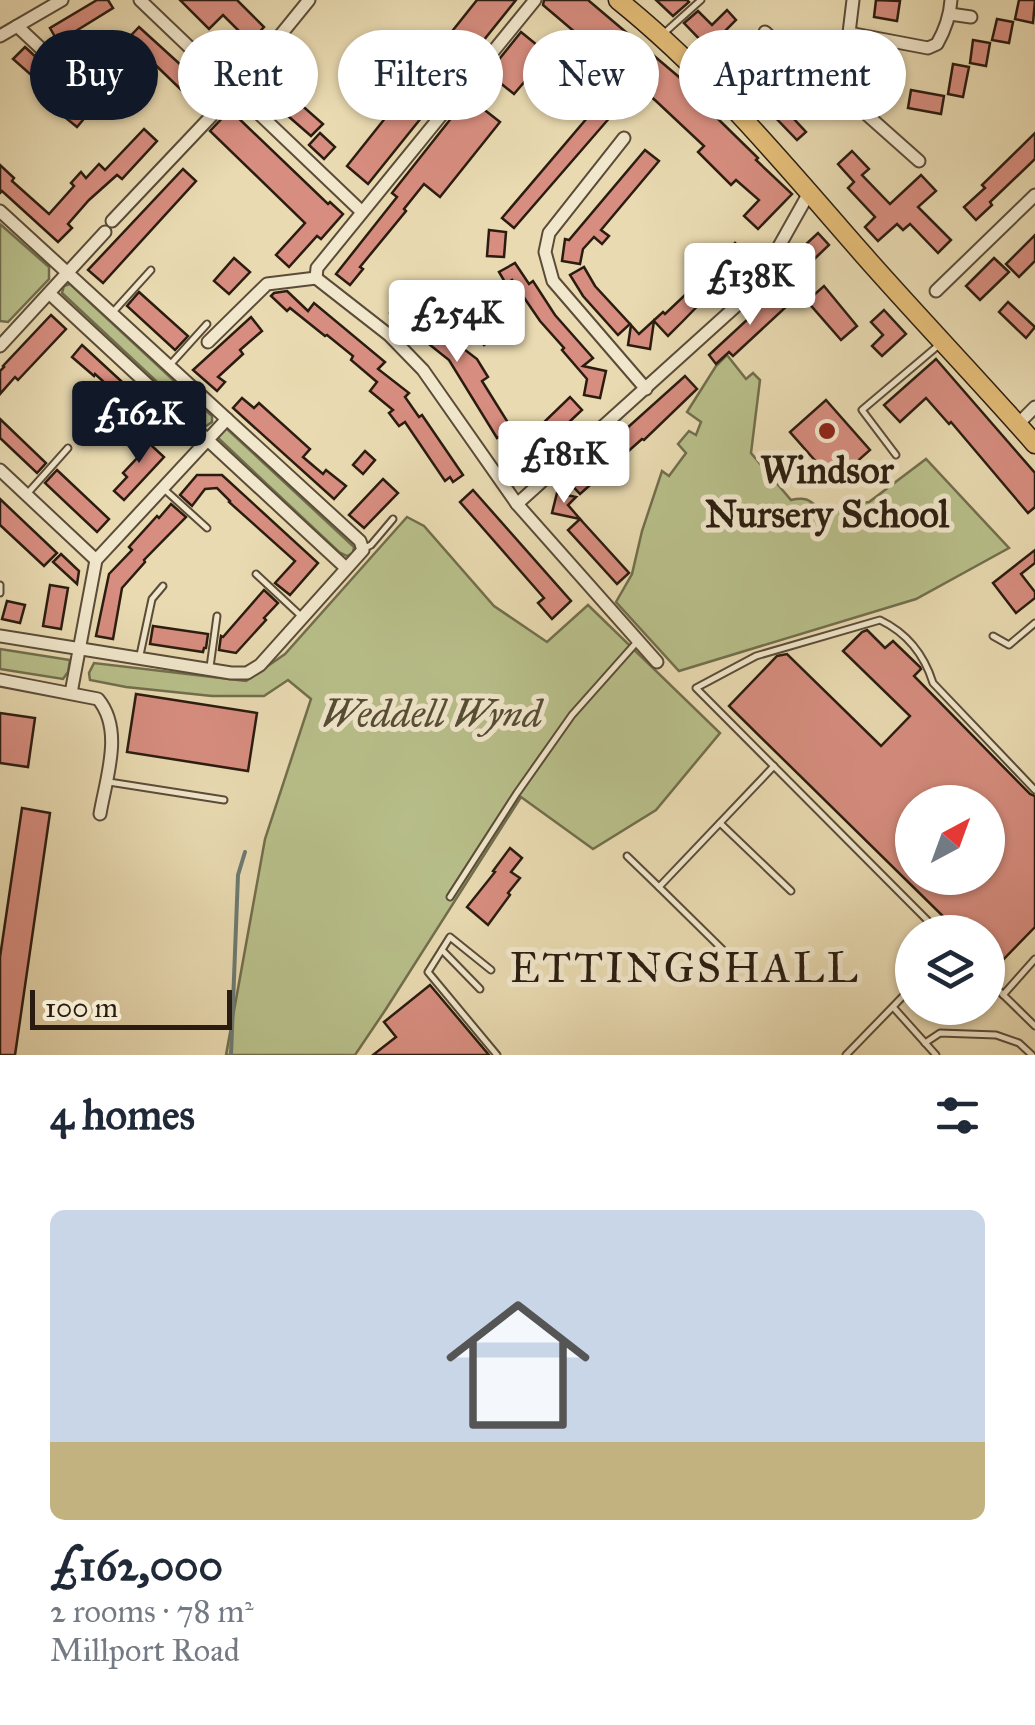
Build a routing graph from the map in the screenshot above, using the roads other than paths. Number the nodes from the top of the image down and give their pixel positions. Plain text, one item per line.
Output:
1 (62, 0) edge
2 (140, 0) edge
3 (309, 0) edge
4 (535, 0) edge
5 (618, 0) edge
6 (701, 0) edge
7 (853, 0) edge
8 (951, 7) edge
9 (971, 16) dead end
10 (17, 26) junction
11 (285, 30) edge
12 (849, 30) edge
13 (0, 36) edge
14 (178, 36) edge
15 (660, 36) junction
16 (30, 38) edge
17 (906, 44) edge
18 (208, 120) edge
19 (265, 120) edge
20 (873, 120) edge
21 (624, 138) dead end
22 (919, 162) dead end
23 (809, 192) junction
24 (1035, 195) edge
25 (0, 210) edge
26 (362, 212) junction
27 (152, 270) dead end
28 (68, 274) junction
29 (316, 278) junction
30 (936, 291) dead end
31 (50, 294) junction
32 (111, 314) junction
33 (208, 324) dead end
34 (2, 340) edge
35 (208, 342) dead end
36 (942, 342) junction
37 (168, 367) junction
38 (646, 389) junction
39 (1035, 406) edge
40 (227, 420) junction
41 (1018, 424) junction
42 (207, 440) junction
43 (1035, 444) edge
44 (68, 448) dead end
45 (896, 455) dead end
46 (0, 470) edge
47 (164, 488) junction
48 (26, 495) junction
49 (516, 504) junction
50 (394, 519) dead end
51 (206, 528) dead end
52 (362, 550) junction
53 (96, 560) junction
54 (346, 568) junction
55 (256, 574) dead end
56 (164, 586) dead end
57 (217, 616) dead end
58 (302, 617) junction
59 (1035, 623) edge
60 (0, 636) edge
61 (993, 636) dead end
62 (638, 640) junction
63 (80, 649) junction
64 (140, 658) junction
65 (657, 662) dead end
66 (210, 669) junction
67 (0, 680) edge
68 (71, 693) junction
69 (774, 766) junction
70 (106, 781) junction
71 (1035, 790) edge
72 (224, 800) dead end
73 (100, 814) dead end
74 (720, 823) junction
75 (626, 856) dead end
76 (659, 887) junction
77 (791, 891) dead end
78 (450, 897) dead end
79 (923, 915) edge
80 (442, 950) junction
81 (723, 950) dead end
82 (1035, 959) edge
83 (492, 970) dead end
84 (480, 990) dead end
85 (1005, 993) edge
86 (1005, 997) edge
87 (893, 1007) joint
88 (1035, 1026) edge
89 (925, 1043) junction
90 (498, 1055) edge
91 (846, 1055) edge
92 (936, 1055) edge
93 (1032, 1055) edge

1 - 10 street
2 - 14 street
3 - 11 street
4 - 26 street
5 - 15 main road
6 - 15 lane
7 - 12 street
8 - 9 street
8 - 17 street
10 - 13 street
10 - 16 street
15 - 23 main road
18 - 28 street
19 - 26 street
20 - 22 street
21 - 38 street
23 - 36 main road
23 - 38 street
24 - 30 street
25 - 28 street
26 - 29 street
27 - 32 lane
28 - 31 street
28 - 32 street
29 - 35 street
29 - 49 street
31 - 34 street
31 - 42 street
32 - 37 street
33 - 37 lane
36 - 41 main road
36 - 45 lane
37 - 40 street
38 - 49 street
39 - 41 street
40 - 42 street
40 - 52 street
41 - 43 main road
42 - 47 street
42 - 54 street
44 - 48 lane
46 - 48 street
47 - 51 lane
47 - 53 street
48 - 53 street
49 - 62 street
50 - 52 lane
52 - 54 street
53 - 63 street
54 - 58 street
55 - 58 lane
56 - 64 lane
57 - 66 lane
58 - 66 street
59 - 61 lane
60 - 63 street
62 - 65 street
62 - 78 lane
63 - 64 street
63 - 68 street
64 - 66 street
67 - 68 street
68 - 70 street
69 - 71 lane
69 - 74 lane
69 - 79 lane
70 - 72 lane
70 - 73 street
74 - 76 lane
74 - 77 lane
75 - 76 lane
76 - 81 lane
80 - 83 lane
80 - 84 lane
80 - 90 lane
82 - 85 lane
86 - 88 lane
87 - 89 lane
87 - 91 lane
89 - 92 lane
89 - 93 lane

